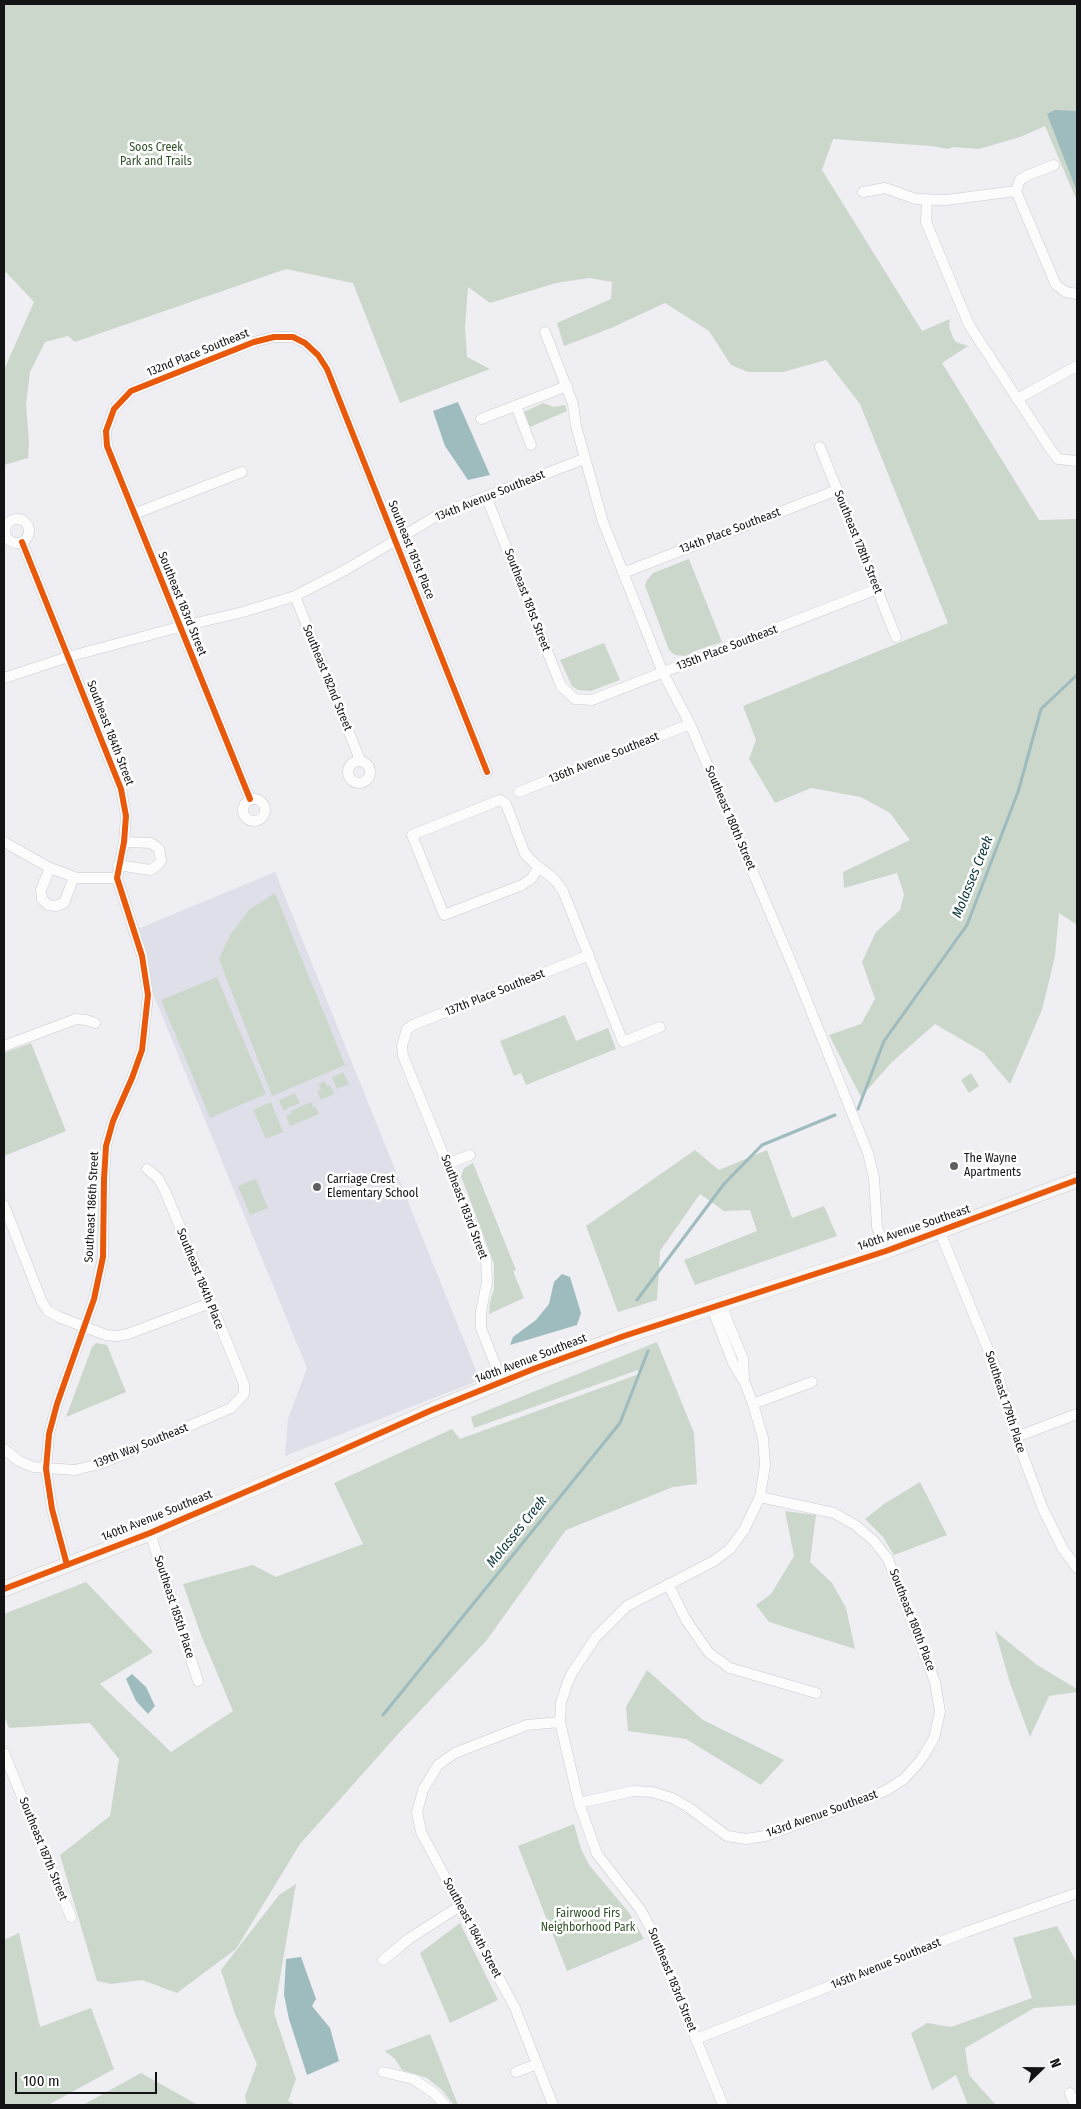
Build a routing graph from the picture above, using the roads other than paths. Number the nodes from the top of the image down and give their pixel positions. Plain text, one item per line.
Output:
1 (1054, 165) dead end
2 (1016, 191) junction
3 (864, 192) dead end
4 (927, 199) junction
5 (1077, 294) edge
6 (545, 332) dead end
7 (305, 343) joint
8 (1077, 366) edge
9 (567, 386) junction
10 (1017, 399) junction
11 (516, 406) junction
12 (111, 416) joint
13 (481, 419) dead end
14 (531, 445) dead end
15 (820, 447) dead end
16 (584, 459) junction
17 (1077, 461) edge
18 (242, 472) dead end
19 (837, 490) junction
20 (486, 496) junction
21 (134, 514) junction
22 (395, 541) junction
23 (22, 542) dead end
24 (623, 573) junction
25 (877, 590) junction
26 (295, 596) junction
27 (179, 627) junction
28 (896, 637) dead end
29 (68, 657) junction
30 (664, 673) junction
31 (4, 678) edge
32 (576, 699) joint
33 (690, 724) junction
34 (360, 760) dead end
35 (487, 772) dead end
36 (519, 792) dead end
37 (250, 800) dead end
38 (4, 842) edge
39 (124, 842) junction
40 (118, 866) junction
41 (50, 868) junction
42 (538, 868) junction
43 (74, 877) junction
44 (117, 878) junction
45 (137, 938) joint
46 (589, 955) junction
47 (95, 1023) dead end
48 (660, 1027) dead end
49 (405, 1035) joint
50 (4, 1046) edge
51 (470, 1155) dead end
52 (447, 1164) junction
53 (147, 1170) dead end
54 (1077, 1180) edge
55 (4, 1205) edge
56 (940, 1232) junction
57 (886, 1251) junction
58 (210, 1303) junction
59 (717, 1307) junction
60 (84, 1327) junction
61 (502, 1382) junction
62 (812, 1382) dead end
63 (244, 1394) joint
64 (753, 1404) junction
65 (1077, 1414) edge
66 (1016, 1437) junction
67 (4, 1449) edge
68 (46, 1469) junction
69 (760, 1497) junction
70 (150, 1533) junction
71 (67, 1565) junction
72 (1077, 1568) edge
73 (668, 1584) junction
74 (4, 1589) edge
75 (198, 1681) dead end
76 (816, 1693) dead end
77 (560, 1722) junction
78 (934, 1738) joint
79 (4, 1753) edge
80 (579, 1803) junction
81 (1077, 1894) edge
82 (460, 1906) junction
83 (71, 1917) dead end
84 (383, 1960) dead end
85 (696, 2039) junction
86 (537, 2064) junction
87 (383, 2072) dead end
88 (516, 2072) dead end
89 (1070, 2093) dead end
90 (445, 2105) edge
91 (553, 2105) edge
92 (723, 2105) edge
93 (1075, 2105) edge

1 - 2 street
2 - 4 street
2 - 5 street
3 - 4 street
4 - 10 street
6 - 9 street, Southeast 180th Street
7 - 12 street, 132nd Place Southeast
7 - 22 street, Southeast 181st Place
8 - 10 street
9 - 11 street
9 - 16 street, Southeast 180th Street
10 - 17 street
11 - 13 street
11 - 14 street
12 - 21 street, Southeast 183rd Street
15 - 19 street, Southeast 178th Street
16 - 20 street, 134th Avenue Southeast
16 - 24 street, Southeast 180th Street
18 - 21 street
19 - 24 street, 134th Place Southeast
19 - 25 street, Southeast 178th Street
20 - 22 street, 134th Avenue Southeast
20 - 32 street, Southeast 181st Street
21 - 27 street, Southeast 183rd Street
22 - 26 street, 134th Avenue Southeast
22 - 35 street, Southeast 181st Place
23 - 29 street, Southeast 184th Street
24 - 30 street, Southeast 180th Street
25 - 28 street, Southeast 178th Street
25 - 30 street, 135th Place Southeast
26 - 27 street, 134th Avenue Southeast
26 - 34 street, Southeast 182nd Street
27 - 29 street, 134th Avenue Southeast
27 - 37 street, Southeast 183rd Street
29 - 31 street, 134th Avenue Southeast
29 - 39 street, Southeast 184th Street
30 - 32 street, 135th Place Southeast
30 - 33 street, Southeast 180th Street
33 - 36 street, 136th Avenue Southeast
33 - 57 street, Southeast 180th Street
38 - 41 street
39 - 40 street, Southeast 184th Street
39 - 40 street
40 - 44 street, Southeast 184th Street
41 - 43 street
41 - 43 street
42 - 42 street
42 - 46 street
43 - 44 street
44 - 45 street, Southeast 184th Street
45 - 60 street, Southeast 186th Street
46 - 48 street
46 - 49 street, 137th Place Southeast
47 - 50 street
49 - 52 street, Southeast 183rd Street
51 - 52 street
52 - 61 street, Southeast 183rd Street
53 - 58 street, Southeast 184th Place
54 - 56 main road, 140th Avenue Southeast
55 - 60 street
56 - 57 main road, 140th Avenue Southeast
56 - 66 street, Southeast 179th Place
57 - 59 main road, 140th Avenue Southeast
58 - 60 street
58 - 63 street, Southeast 184th Place
59 - 61 main road, 140th Avenue Southeast
59 - 64 street
60 - 68 street, Southeast 186th Street
61 - 70 main road, 140th Avenue Southeast
62 - 64 street
63 - 68 street, 139th Way Southeast
64 - 69 street
65 - 66 street
66 - 72 street, Southeast 179th Place
67 - 68 street, 139th Way Southeast
68 - 71 street, Southeast 186th Street
69 - 73 street
69 - 78 street, Southeast 180th Place
70 - 71 main road, 140th Avenue Southeast
70 - 75 street, Southeast 185th Place
71 - 74 main road, 140th Avenue Southeast
73 - 76 street
73 - 77 street
77 - 80 street, Southeast 183rd Street
77 - 82 street, Southeast 184th Street
78 - 80 street, 143rd Avenue Southeast
79 - 83 street, Southeast 187th Street
80 - 85 street, Southeast 183rd Street
81 - 85 street, 145th Avenue Southeast
82 - 84 street
82 - 86 street, Southeast 184th Street
85 - 92 street, Southeast 183rd Street
86 - 88 street
86 - 91 street, Southeast 184th Street
87 - 90 street
89 - 93 street

